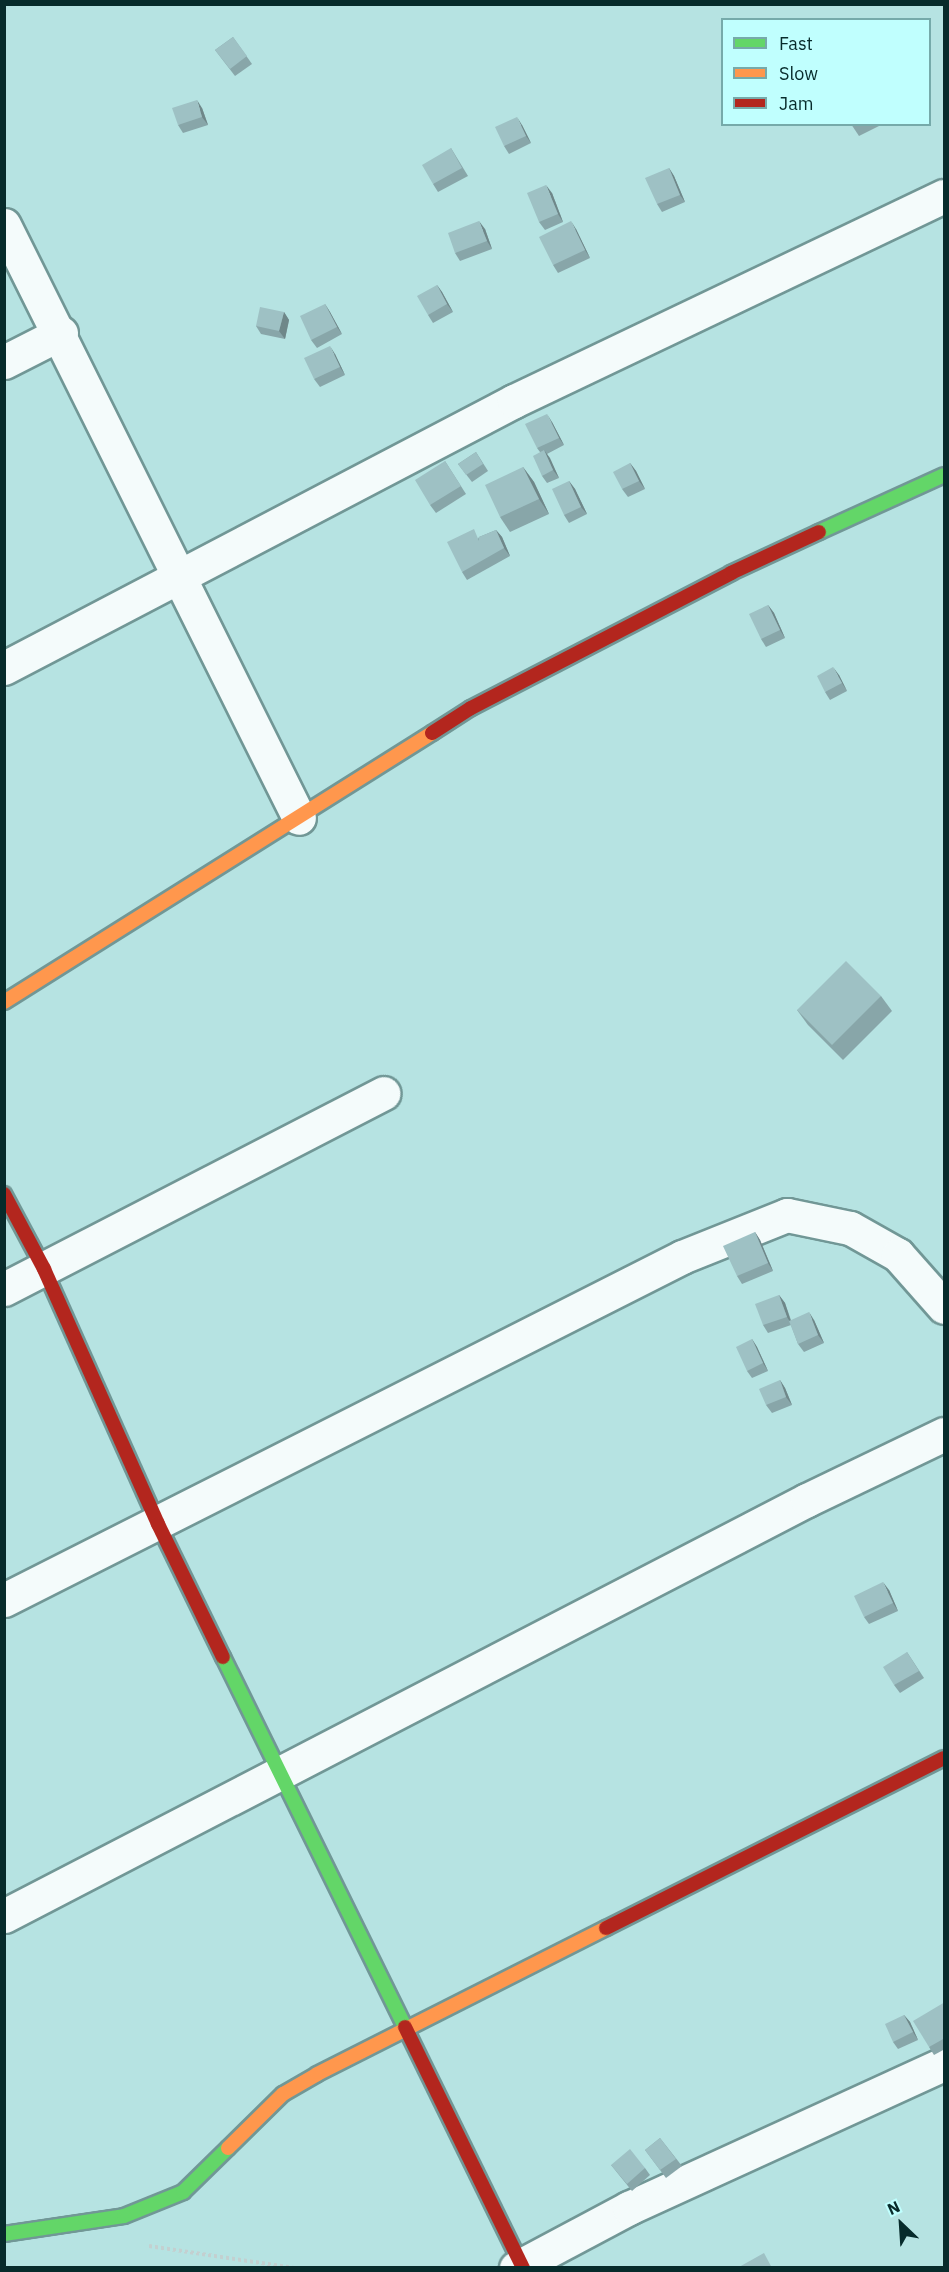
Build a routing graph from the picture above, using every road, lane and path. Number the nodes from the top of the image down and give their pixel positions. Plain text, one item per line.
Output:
1 (945, 196) edge
2 (4, 225) edge
3 (61, 333) junction
4 (4, 362) edge
5 (945, 475) edge
6 (179, 574) junction
7 (4, 668) edge
8 (299, 818) junction
9 (4, 1002) edge
10 (383, 1093) dead end
11 (4, 1194) edge
12 (45, 1269) junction
13 (4, 1289) edge
14 (945, 1307) edge
15 (945, 1434) edge
16 (158, 1524) junction
17 (4, 1600) edge
18 (945, 1758) edge
19 (281, 1774) junction
20 (4, 1916) edge
21 (406, 2028) junction
22 (945, 2064) edge
23 (4, 2234) edge
24 (520, 2266) edge

1 - 6 street
2 - 3 street
3 - 4 street
3 - 6 street
5 - 8 street
6 - 7 street
6 - 8 street
8 - 9 street
10 - 12 street
11 - 12 street
12 - 13 street
12 - 16 street
14 - 16 street
15 - 19 street
16 - 17 street
16 - 19 street
18 - 21 street
19 - 20 street
19 - 21 street
21 - 23 street
21 - 24 street
22 - 24 street

